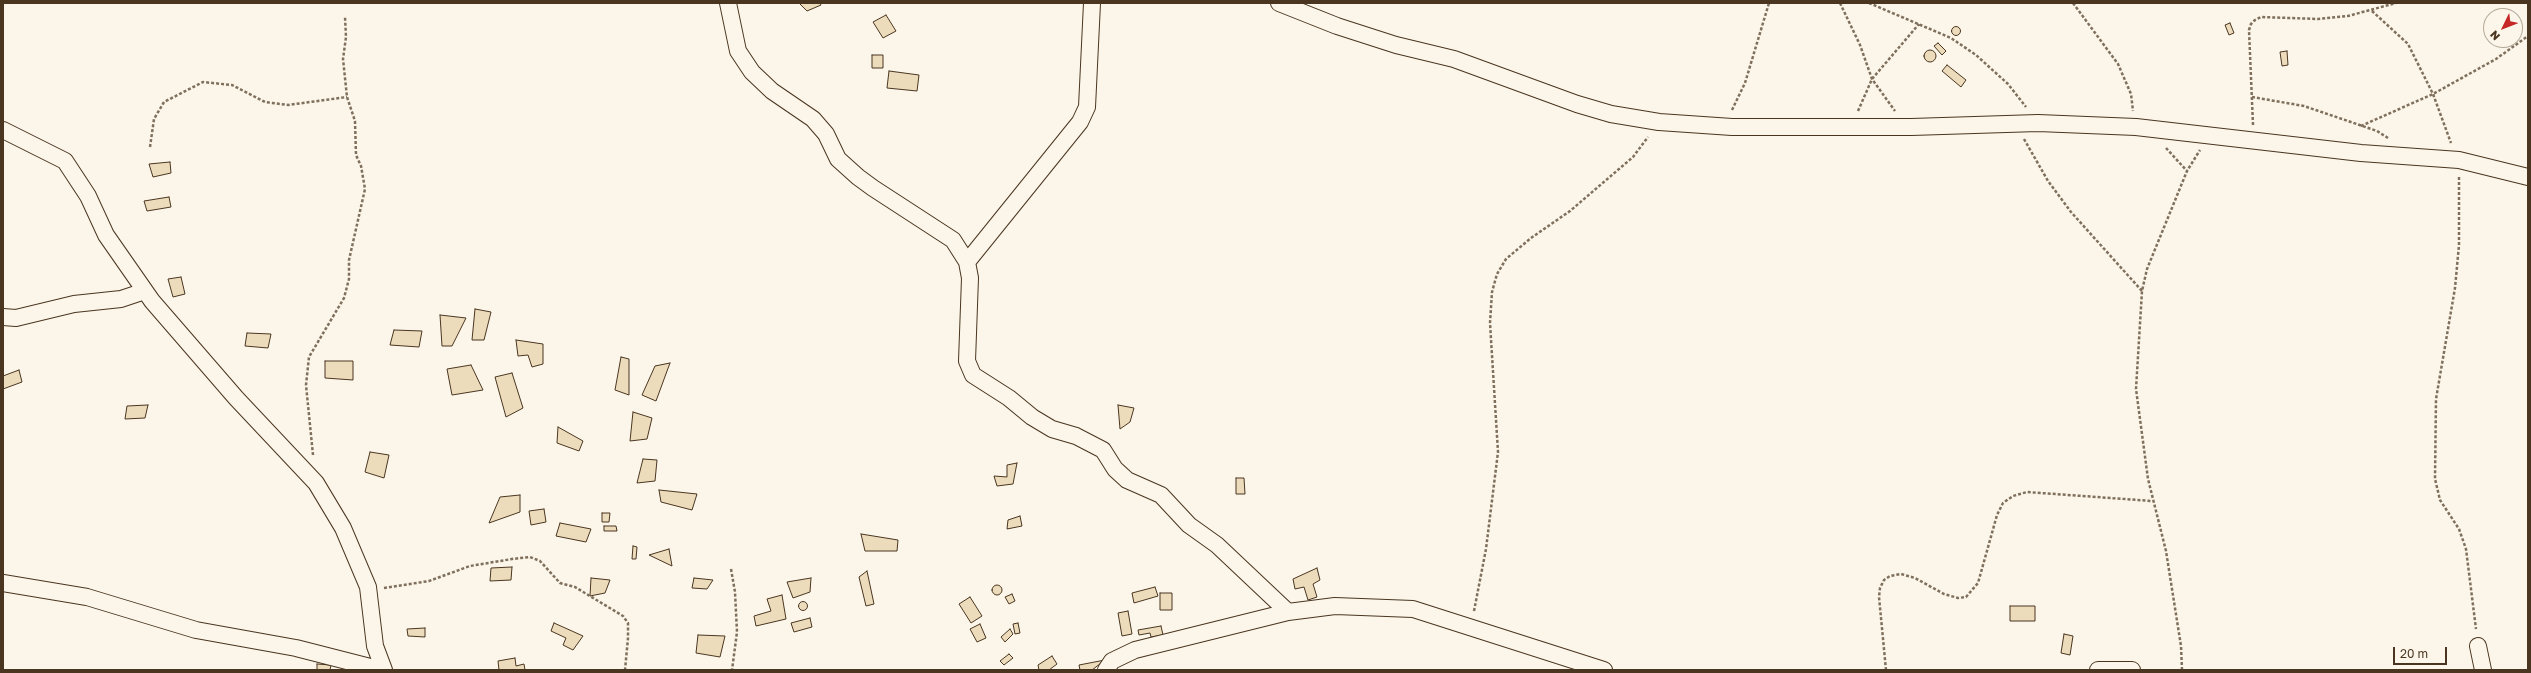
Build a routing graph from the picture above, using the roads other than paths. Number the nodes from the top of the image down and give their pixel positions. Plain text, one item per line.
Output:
1 (728, 3) edge
2 (1092, 3) edge
3 (1279, 3) edge
4 (3, 130) edge
5 (2528, 177) edge
6 (967, 262) junction
7 (145, 291) junction
8 (3, 316) edge
9 (3, 583) edge
10 (1288, 612) junction
11 (2478, 646) road end
12 (383, 670) edge
13 (1106, 670) edge
14 (1604, 670) edge
15 (2098, 670) edge
16 (2132, 670) edge
17 (2483, 670) edge

1 - 6 street
2 - 6 street
3 - 5 street
4 - 7 street
6 - 10 street
7 - 8 street
7 - 12 street
9 - 12 street
10 - 13 street
10 - 14 street
11 - 17 street
15 - 16 street

